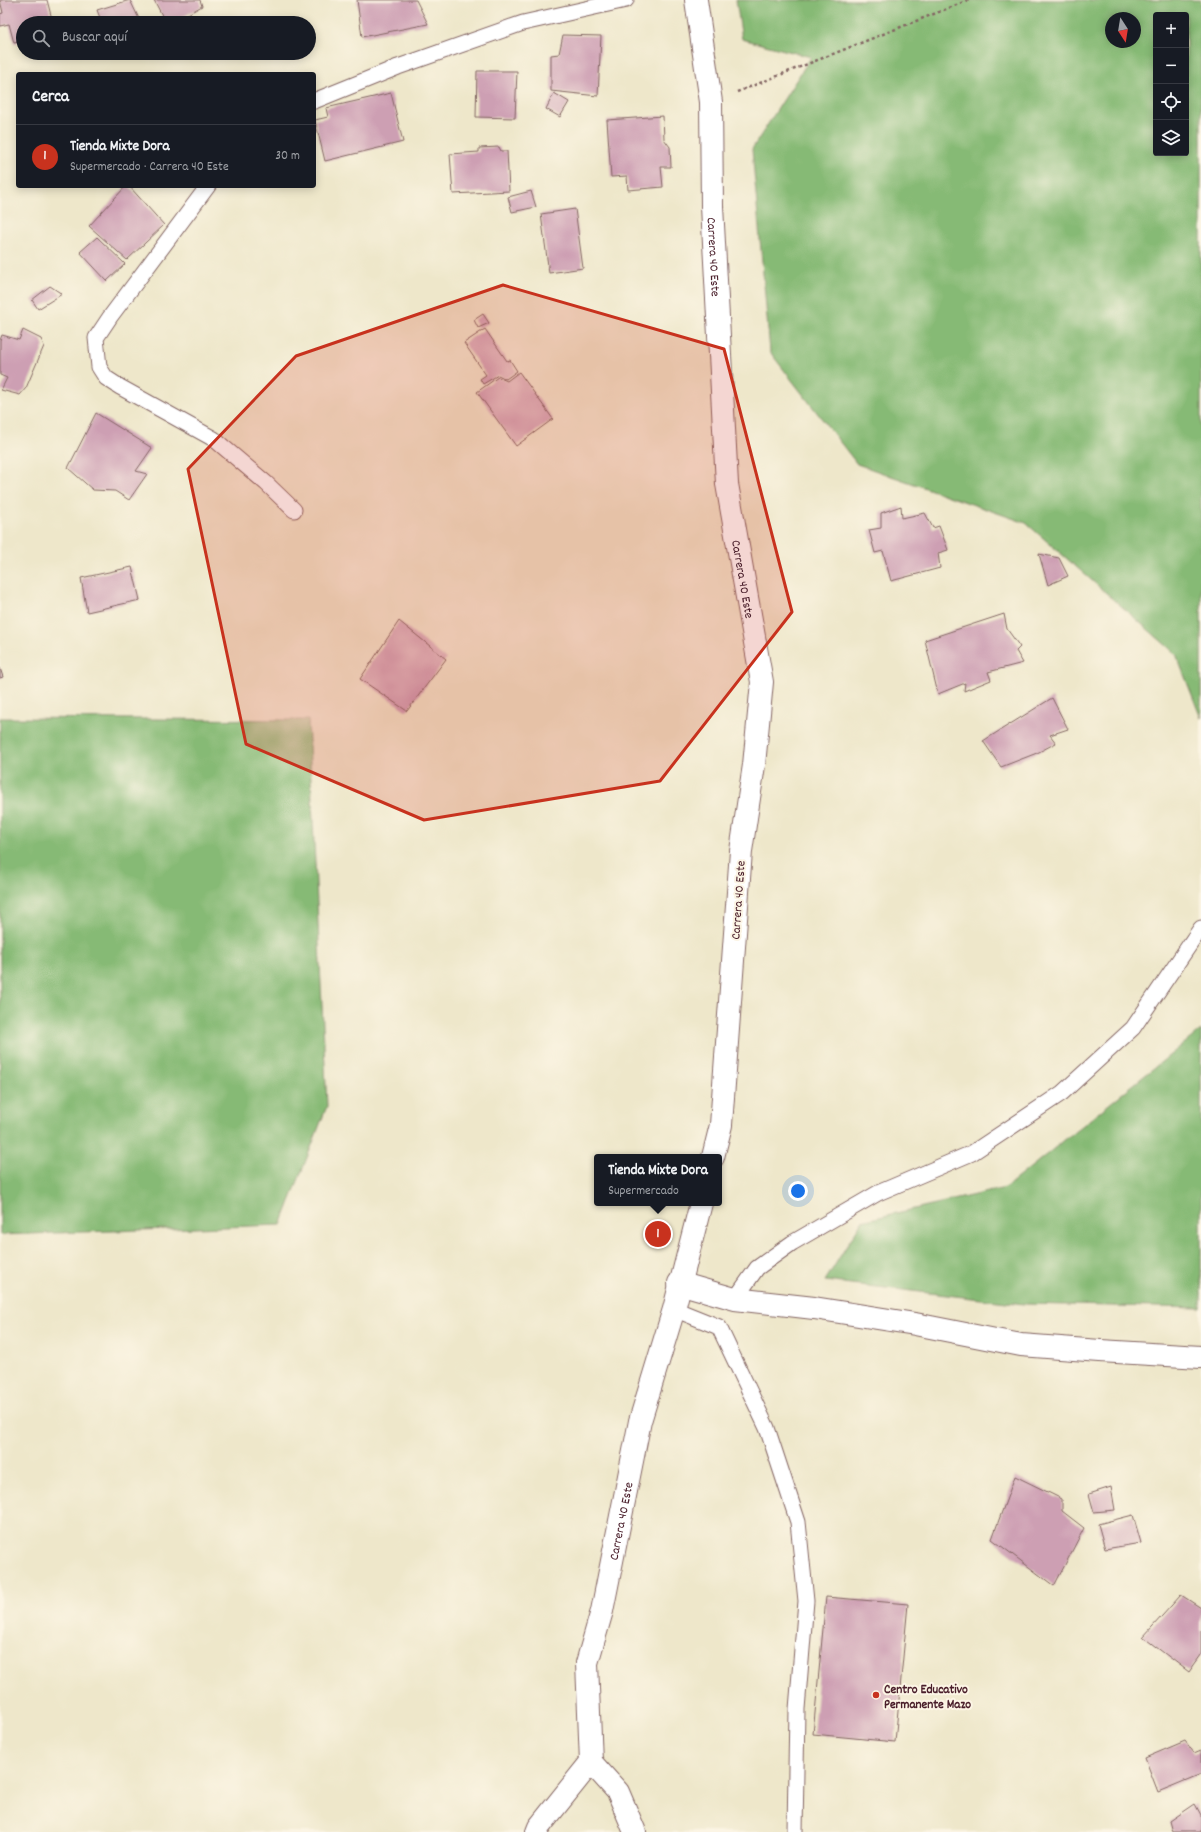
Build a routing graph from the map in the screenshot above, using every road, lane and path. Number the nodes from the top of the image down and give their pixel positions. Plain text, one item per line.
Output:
1 (626, 0) edge
2 (696, 0) edge
3 (969, 0) edge
4 (316, 100) edge
5 (711, 102) junction
6 (207, 188) edge
7 (294, 510) dead end
8 (1201, 928) edge
9 (714, 1154) edge
10 (700, 1206) edge
11 (679, 1283) junction
12 (735, 1299) junction
13 (674, 1309) junction
14 (1201, 1356) edge
15 (591, 1762) junction
16 (537, 1832) edge
17 (634, 1832) edge
18 (795, 1832) edge

1 - 4 lane
2 - 5 street, Carrera 40 Este
3 - 5 path
5 - 9 street, Carrera 40 Este
6 - 7 lane
8 - 12 lane
10 - 11 street, Carrera 40 Este
11 - 12 street
11 - 13 street, Carrera 40 Este
12 - 14 street
13 - 15 street, Carrera 40 Este
13 - 18 lane
15 - 16 street
15 - 17 street

